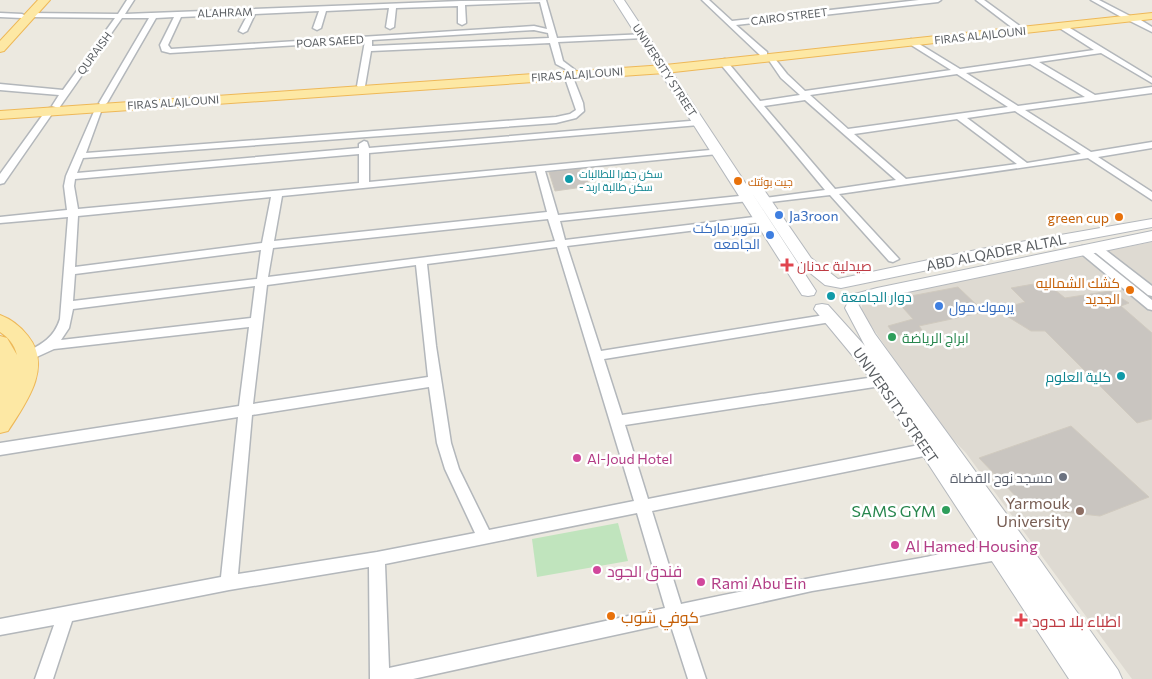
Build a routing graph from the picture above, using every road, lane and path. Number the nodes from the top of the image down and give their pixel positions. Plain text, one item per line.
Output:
1 (38, 0) edge
2 (44, 0) edge
3 (131, 0) edge
4 (542, 0) edge
5 (619, 0) edge
6 (705, 0) edge
7 (840, 0) edge
8 (885, 0) edge
9 (938, 0) edge
10 (979, 0) edge
11 (1094, 0) edge
12 (441, 2) edge
13 (461, 3) junction
14 (370, 4) edge
15 (892, 4) junction
16 (393, 6) junction
17 (323, 8) junction
18 (854, 8) junction
19 (253, 11) junction
20 (179, 14) junction
21 (0, 15) edge
22 (26, 16) junction
23 (120, 16) junction
24 (154, 16) junction
25 (1129, 17) junction
26 (549, 20) junction
27 (462, 23) dead end
28 (730, 23) junction
29 (1151, 23) edge
30 (390, 27) dead end
31 (1017, 27) junction
32 (1062, 27) junction
33 (317, 28) dead end
34 (534, 28) junction
35 (243, 31) dead end
36 (552, 32) junction
37 (644, 36) junction
38 (370, 39) junction
39 (0, 41) edge
40 (553, 41) junction
41 (910, 41) junction
42 (0, 48) edge
43 (368, 49) junction
44 (1101, 52) junction
45 (767, 55) junction
46 (722, 61) junction
47 (1033, 62) junction
48 (665, 64) junction
49 (569, 72) junction
50 (958, 73) junction
51 (1152, 81) edge
52 (361, 86) junction
53 (0, 87) edge
54 (1152, 90) edge
55 (65, 93) junction
56 (805, 96) junction
57 (1094, 98) junction
58 (758, 104) junction
59 (102, 105) junction
60 (53, 108) junction
61 (1016, 109) junction
62 (0, 110) edge
63 (0, 115) edge
64 (960, 117) junction
65 (699, 122) junction
66 (845, 132) junction
67 (364, 136) junction
68 (1152, 145) edge
69 (364, 151) junction
70 (718, 151) junction
71 (78, 156) junction
72 (1091, 156) junction
73 (1025, 166) junction
74 (540, 169) junction
75 (71, 176) junction
76 (0, 181) edge
77 (905, 183) junction
78 (364, 186) junction
79 (278, 193) junction
80 (833, 193) junction
81 (1152, 197) edge
82 (749, 198) junction
83 (765, 201) junction
84 (73, 213) junction
85 (552, 217) junction
86 (0, 220) edge
87 (762, 220) junction
88 (1152, 224) edge
89 (1152, 236) edge
90 (559, 243) junction
91 (267, 247) junction
92 (1088, 248) junction
93 (893, 259) dead end
94 (421, 262) junction
95 (68, 271) junction
96 (836, 282) junction
97 (261, 283) junction
98 (808, 291) junction
99 (1152, 292) edge
100 (855, 304) junction
101 (66, 306) junction
102 (1152, 306) edge
103 (826, 313) junction
104 (0, 322) edge
105 (255, 322) junction
106 (0, 343) edge
107 (51, 345) junction
108 (30, 356) junction
109 (596, 356) junction
110 (435, 381) junction
111 (881, 381) junction
112 (0, 400) edge
113 (244, 411) junction
114 (617, 421) junction
115 (0, 425) edge
116 (0, 449) edge
117 (928, 449) junction
118 (642, 506) junction
119 (485, 536) junction
120 (998, 554) junction
121 (377, 559) junction
122 (229, 583) junction
123 (675, 614) junction
124 (65, 616) junction
125 (0, 628) edge
126 (44, 679) edge
127 (380, 679) edge
128 (697, 679) edge
129 (1083, 679) edge
130 (1108, 679) edge

1 - 22 main road
2 - 22 main road
3 - 23 street, QURAISH
4 - 13 street, ALAHRAM
4 - 26 street
5 - 37 main road, UNIVERSITY STREET
6 - 28 street
7 - 18 street
8 - 15 street
9 - 15 street, CAIRO STREET
10 - 31 street
11 - 25 street
12 - 13 street, ALAHRAM
12 - 16 street, ALAHRAM
13 - 27 street
14 - 16 street, ALAHRAM
14 - 17 street, ALAHRAM
15 - 18 street, CAIRO STREET
16 - 30 street
17 - 19 street, ALAHRAM
17 - 33 street
18 - 28 street, CAIRO STREET
19 - 20 street, ALAHRAM
19 - 35 street
20 - 24 street, ALAHRAM
20 - 38 street, POAR SAEED
21 - 22 street, ALAHRAM
22 - 23 street, ALAHRAM
22 - 39 main road
22 - 42 main road
23 - 24 street, ALAHRAM
23 - 55 street, QURAISH
24 - 59 street
25 - 29 main road, FIRAS ALAJLOUNI
25 - 31 main road, FIRAS ALAJLOUNI
25 - 32 main road, FIRAS ALAJLOUNI
26 - 34 street, POAR SAEED
26 - 36 street
28 - 45 street
31 - 45 main road, FIRAS ALAJLOUNI
32 - 41 main road, FIRAS ALAJLOUNI
32 - 44 street
34 - 36 street, POAR SAEED
34 - 38 street, POAR SAEED
36 - 40 street
37 - 40 street
37 - 48 main road, UNIVERSITY STREET
38 - 43 street
40 - 43 street
40 - 49 street
41 - 45 main road, FIRAS ALAJLOUNI
41 - 50 street
43 - 52 street
44 - 47 street
44 - 51 street
45 - 46 main road, FIRAS ALAJLOUNI
45 - 48 main road, FIRAS ALAJLOUNI
45 - 56 street
46 - 48 main road, FIRAS ALAJLOUNI
46 - 58 street
47 - 50 street
47 - 57 street
48 - 49 main road, FIRAS ALAJLOUNI
48 - 49 main road, FIRAS ALAJLOUNI
48 - 65 main road, UNIVERSITY STREET
48 - 83 main road, UNIVERSITY STREET
49 - 52 main road, FIRAS ALAJLOUNI
49 - 59 main road, FIRAS ALAJLOUNI
49 - 67 street
50 - 56 street
50 - 61 street
52 - 59 main road, FIRAS ALAJLOUNI
53 - 55 street
54 - 57 street
55 - 60 street, QURAISH
56 - 58 street
56 - 66 street
57 - 61 street
58 - 80 street
59 - 60 main road, FIRAS ALAJLOUNI
59 - 71 street
60 - 62 main road, FIRAS ALAJLOUNI
60 - 63 main road, FIRAS ALAJLOUNI
60 - 76 street, QURAISH
61 - 64 street
61 - 72 street
64 - 66 street
64 - 73 street
65 - 69 street
65 - 70 main road, UNIVERSITY STREET
66 - 77 street
67 - 69 street
67 - 71 street
68 - 72 street
69 - 75 street
69 - 78 street
70 - 74 street
70 - 82 main road, UNIVERSITY STREET
71 - 75 street
72 - 73 street
72 - 81 street
73 - 77 street
74 - 78 street
74 - 85 street
75 - 84 street
77 - 80 street
78 - 79 street
79 - 84 street
79 - 91 street
80 - 83 street
80 - 93 street
82 - 85 street
82 - 87 main road, UNIVERSITY STREET
83 - 96 main road, UNIVERSITY STREET
84 - 86 street
84 - 95 street
85 - 90 street
85 - 91 street
87 - 90 street
87 - 98 main road, UNIVERSITY STREET
88 - 96 main road, ABD ALQADER ALTAL
89 - 92 main road
90 - 94 street
90 - 109 street
91 - 95 street
91 - 97 street
92 - 99 street
92 - 100 main road
92 - 102 street
94 - 97 street
94 - 110 street
95 - 101 street
96 - 98 main road
96 - 100 main road
97 - 101 street
97 - 105 street
98 - 103 main road
100 - 103 main road
100 - 130 main road, UNIVERSITY STREET
101 - 107 street
103 - 109 street
103 - 111 main road, UNIVERSITY STREET
104 - 108 main road
105 - 107 street
105 - 113 street
106 - 112 main road
107 - 108 street
108 - 115 main road
109 - 114 street
110 - 113 street
110 - 119 street
111 - 114 street
111 - 117 main road, UNIVERSITY STREET
113 - 116 street
113 - 122 street
114 - 118 street
117 - 118 street
117 - 120 main road, UNIVERSITY STREET
118 - 119 street
118 - 123 street
119 - 121 street
120 - 123 street
120 - 129 main road, UNIVERSITY STREET
121 - 122 street
121 - 127 street
122 - 124 street
123 - 127 street
123 - 128 street
124 - 125 street
124 - 126 street

